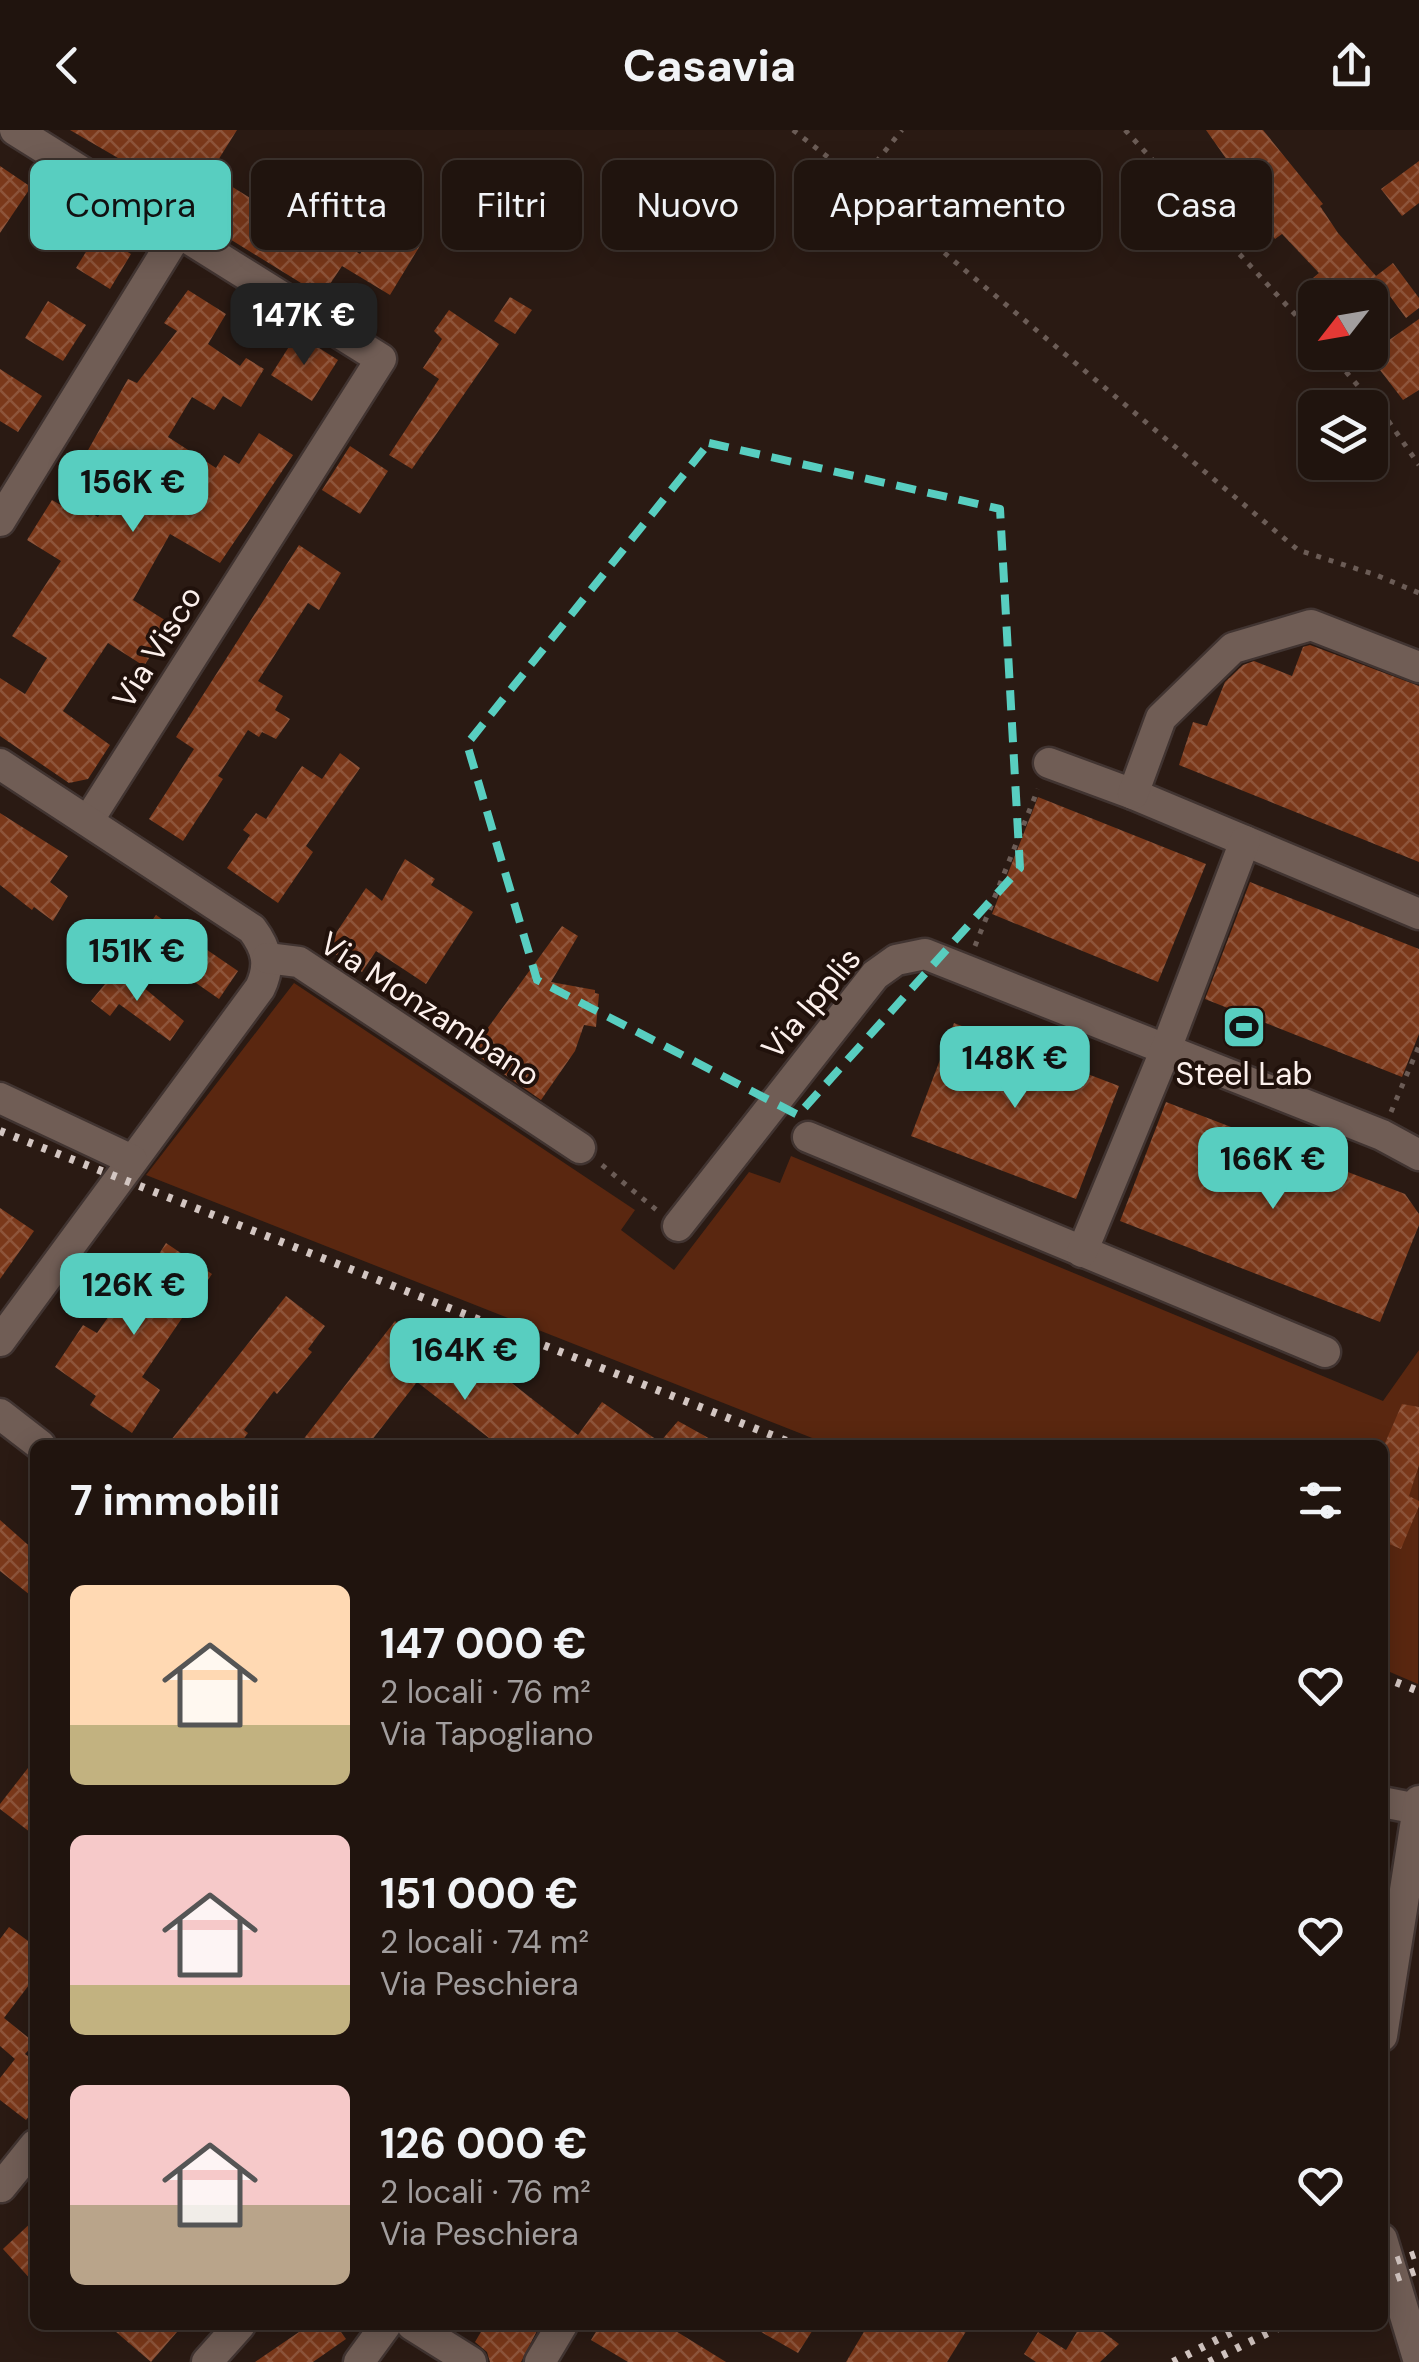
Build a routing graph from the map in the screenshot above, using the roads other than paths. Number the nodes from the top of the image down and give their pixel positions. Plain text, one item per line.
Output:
1 (15, 130) edge
2 (64, 160) edge
3 (167, 250) edge
4 (209, 250) edge
5 (0, 522) edge
6 (1419, 666) edge
7 (1048, 763) road end
8 (0, 764) edge
9 (1133, 794) junction
10 (88, 820) junction
11 (1245, 841) junction
12 (1419, 914) edge
13 (268, 958) junction
14 (1166, 1049) junction
15 (0, 1098) edge
16 (1399, 1131) edge
17 (808, 1137) dead end
18 (580, 1148) road end
19 (1419, 1155) edge
20 (132, 1160) junction
21 (678, 1226) dead end
22 (1082, 1252) junction
23 (0, 1342) edge
24 (1325, 1352) dead end
25 (0, 1414) edge
26 (34, 1440) edge
27 (1388, 1802) edge
28 (1418, 1805) edge
29 (1388, 1998) edge
30 (30, 2150) edge
31 (1, 2188) edge
32 (1388, 2259) edge
33 (236, 2330) edge
34 (382, 2330) edge
35 (420, 2330) edge
36 (559, 2330) edge
37 (208, 2362) edge
38 (359, 2362) edge
39 (471, 2362) edge
40 (540, 2362) edge
41 (1419, 2362) edge

1 - 2 street
3 - 5 street
4 - 10 street, Via Visco
6 - 9 street
7 - 9 street
8 - 10 street, Via Monzambano
9 - 11 street
10 - 13 street, Via Monzambano
11 - 12 street
11 - 14 street
13 - 18 street, Via Monzambano
13 - 20 street
14 - 16 street, Via Ipplis
14 - 21 street, Via Ipplis
14 - 22 street
15 - 20 street
16 - 19 street, Via Ipplis
17 - 22 street
20 - 23 street
22 - 24 street
25 - 26 street
27 - 28 street
28 - 29 street
30 - 31 street
32 - 41 street
33 - 37 street
34 - 38 street
35 - 39 street
36 - 40 street

